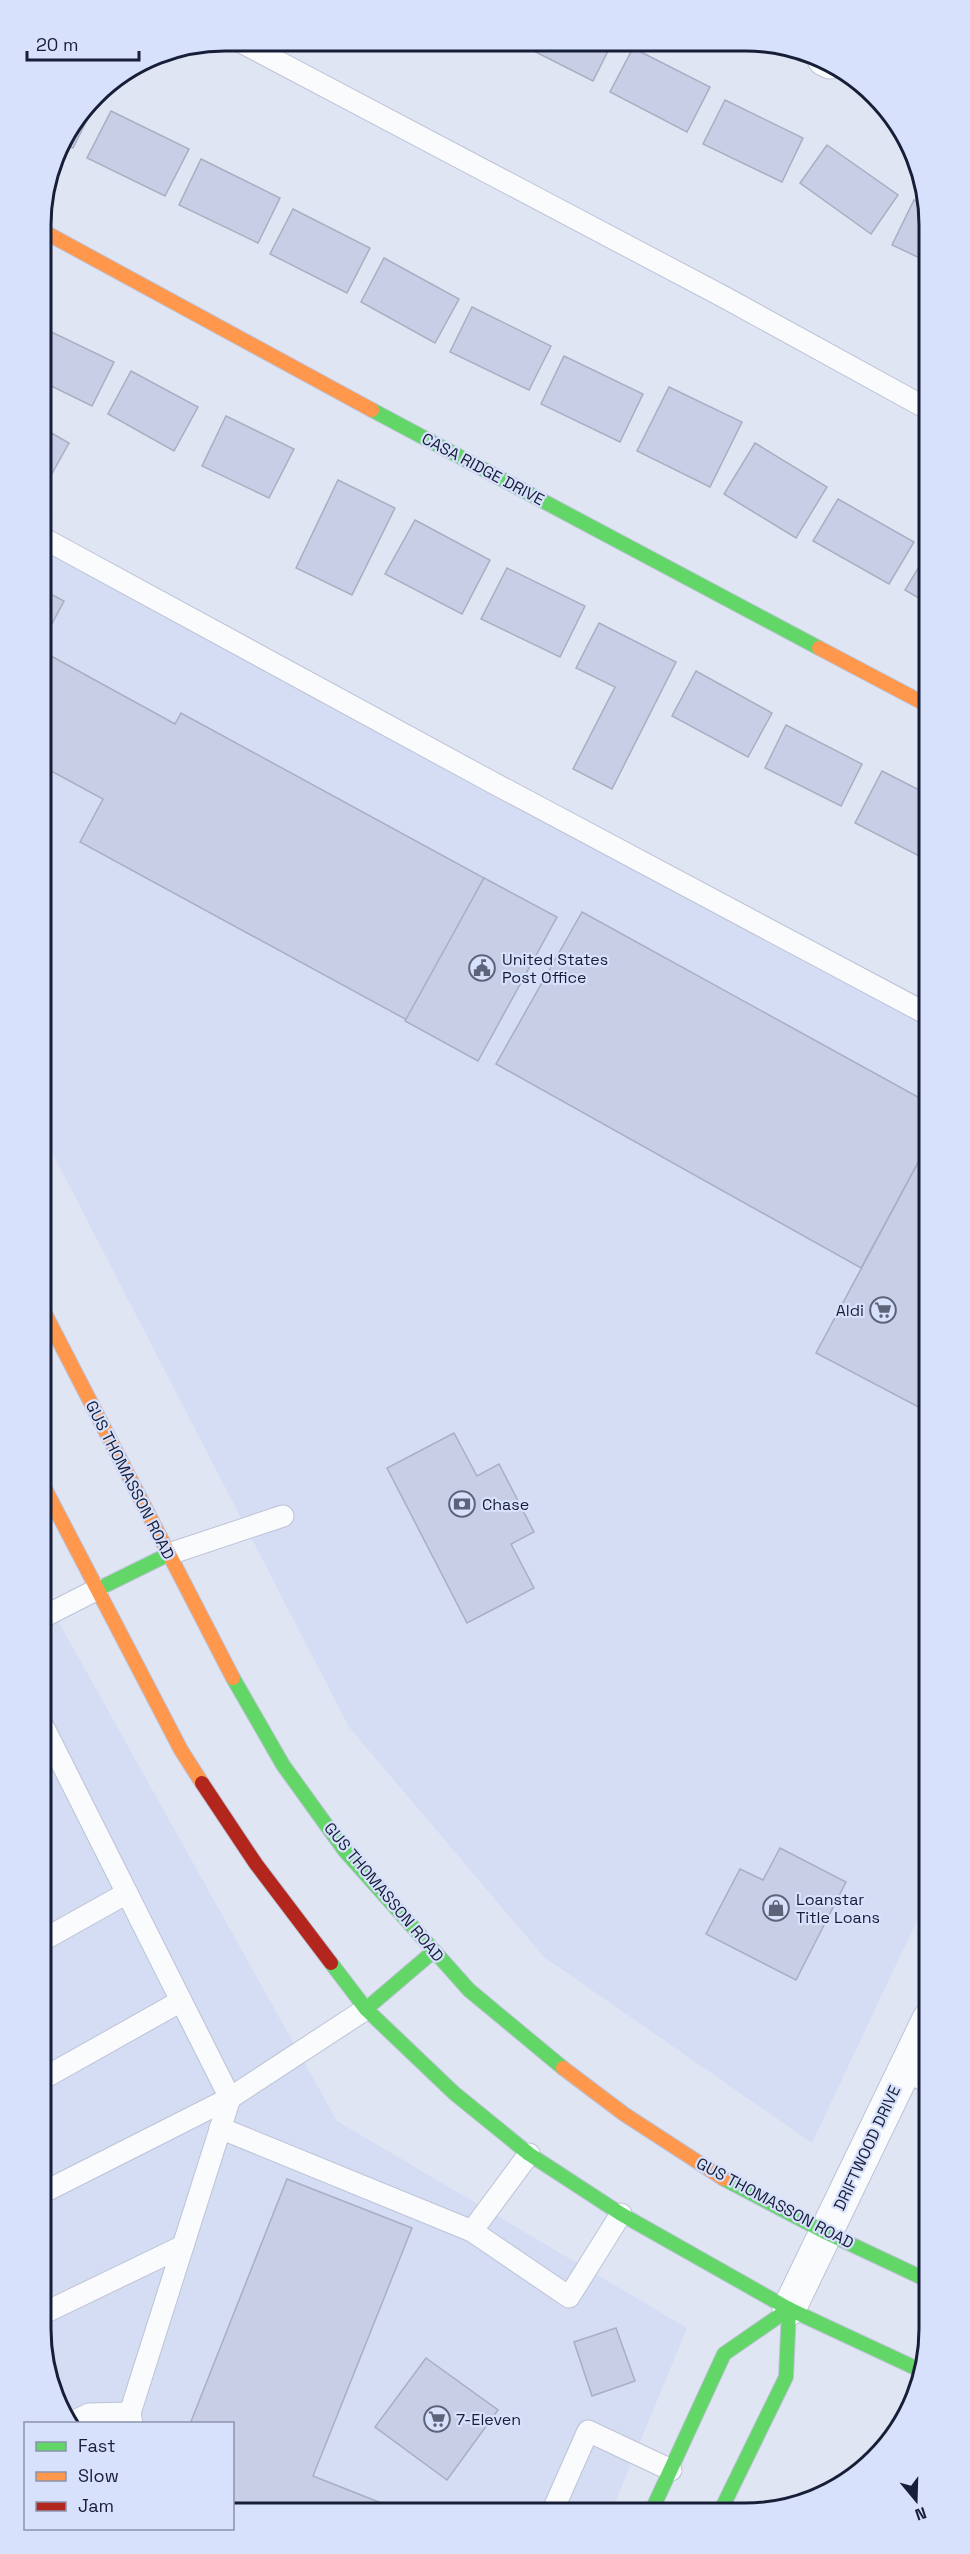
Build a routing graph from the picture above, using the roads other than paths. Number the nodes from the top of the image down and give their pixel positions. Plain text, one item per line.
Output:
1 (258, 51) edge
2 (51, 235) edge
3 (919, 404) edge
4 (51, 542) edge
5 (919, 701) edge
6 (919, 1010) edge
7 (51, 1325) edge
8 (51, 1500) edge
9 (283, 1516) dead end
10 (169, 1554) junction
11 (98, 1589) junction
12 (51, 1613) edge
13 (51, 1742) edge
14 (127, 1893) junction
15 (51, 1936) edge
16 (434, 1951) junction
17 (181, 2001) junction
18 (366, 2009) junction
19 (51, 2074) edge
20 (917, 2076) edge
21 (230, 2098) junction
22 (220, 2128) junction
23 (528, 2154) junction
24 (51, 2188) edge
25 (621, 2214) junction
26 (472, 2231) junction
27 (827, 2234) junction
28 (183, 2246) junction
29 (919, 2276) edge
30 (789, 2309) junction
31 (51, 2310) edge
32 (915, 2368) edge
33 (131, 2418) edge
34 (77, 2420) edge
35 (670, 2470) junction
36 (556, 2503) edge
37 (655, 2503) edge
38 (724, 2503) edge

1 - 3 lane
2 - 5 main road, CASA RIDGE DRIVE
4 - 6 lane
7 - 10 main road, GUS THOMASSON ROAD
8 - 11 main road
9 - 10 lane
10 - 11 main road
10 - 16 main road, GUS THOMASSON ROAD
11 - 12 lane
11 - 18 main road
13 - 14 lane
14 - 15 lane
14 - 17 lane
16 - 18 main road
16 - 27 main road, GUS THOMASSON ROAD
17 - 19 lane
17 - 21 lane
18 - 21 lane
18 - 23 main road
20 - 27 street, DRIFTWOOD DRIVE
21 - 22 lane
21 - 24 lane
22 - 26 lane
22 - 28 lane
23 - 25 main road
23 - 26 lane
25 - 26 lane
25 - 30 main road
27 - 29 main road, GUS THOMASSON ROAD
27 - 30 street, DRIFTWOOD DRIVE
28 - 31 lane
28 - 33 lane
30 - 32 main road
30 - 35 main road, DRIFTWOOD DRIVE
30 - 38 main road, DRIFTWOOD DRIVE
33 - 34 lane
35 - 36 lane
35 - 37 main road, DRIFTWOOD DRIVE

